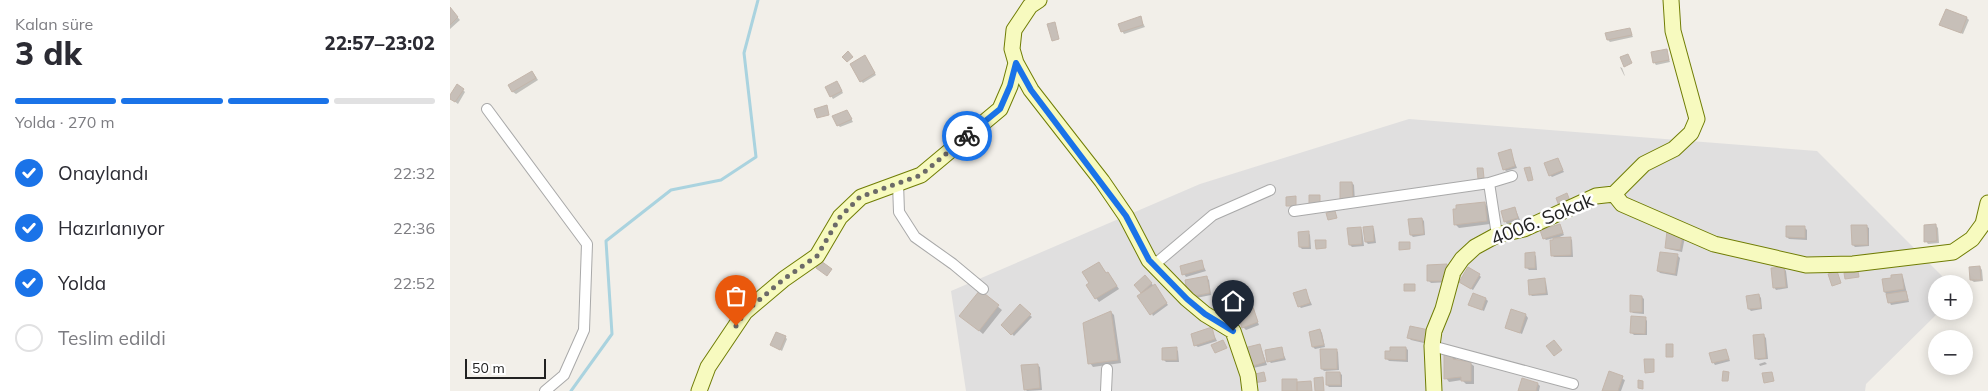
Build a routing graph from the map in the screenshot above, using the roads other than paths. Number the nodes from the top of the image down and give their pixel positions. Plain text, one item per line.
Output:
1 (1671, 0) edge
2 (1032, 2) edge
3 (1016, 63) junction
4 (486, 109) dead end
5 (1512, 176) dead end
6 (898, 183) junction
7 (1489, 183) junction
8 (1270, 190) dead end
9 (1614, 194) junction
10 (1988, 203) edge
11 (1294, 211) dead end
12 (1497, 235) junction
13 (1154, 265) junction
14 (983, 289) dead end
15 (1432, 346) junction
16 (1107, 369) dead end
17 (1572, 384) dead end
18 (545, 391) edge
19 (699, 391) edge
20 (1106, 391) edge
21 (1250, 391) edge
22 (1434, 391) edge

1 - 9 street
2 - 3 street
3 - 6 street
3 - 13 street
4 - 18 street
5 - 7 street
6 - 14 street
6 - 19 street
7 - 11 street
7 - 12 street
8 - 13 street
9 - 10 street
9 - 12 street, 4006. Sokak
12 - 15 street, 4006. Sokak
13 - 21 street
15 - 17 street
15 - 22 street, 4006. Sokak
16 - 20 street

